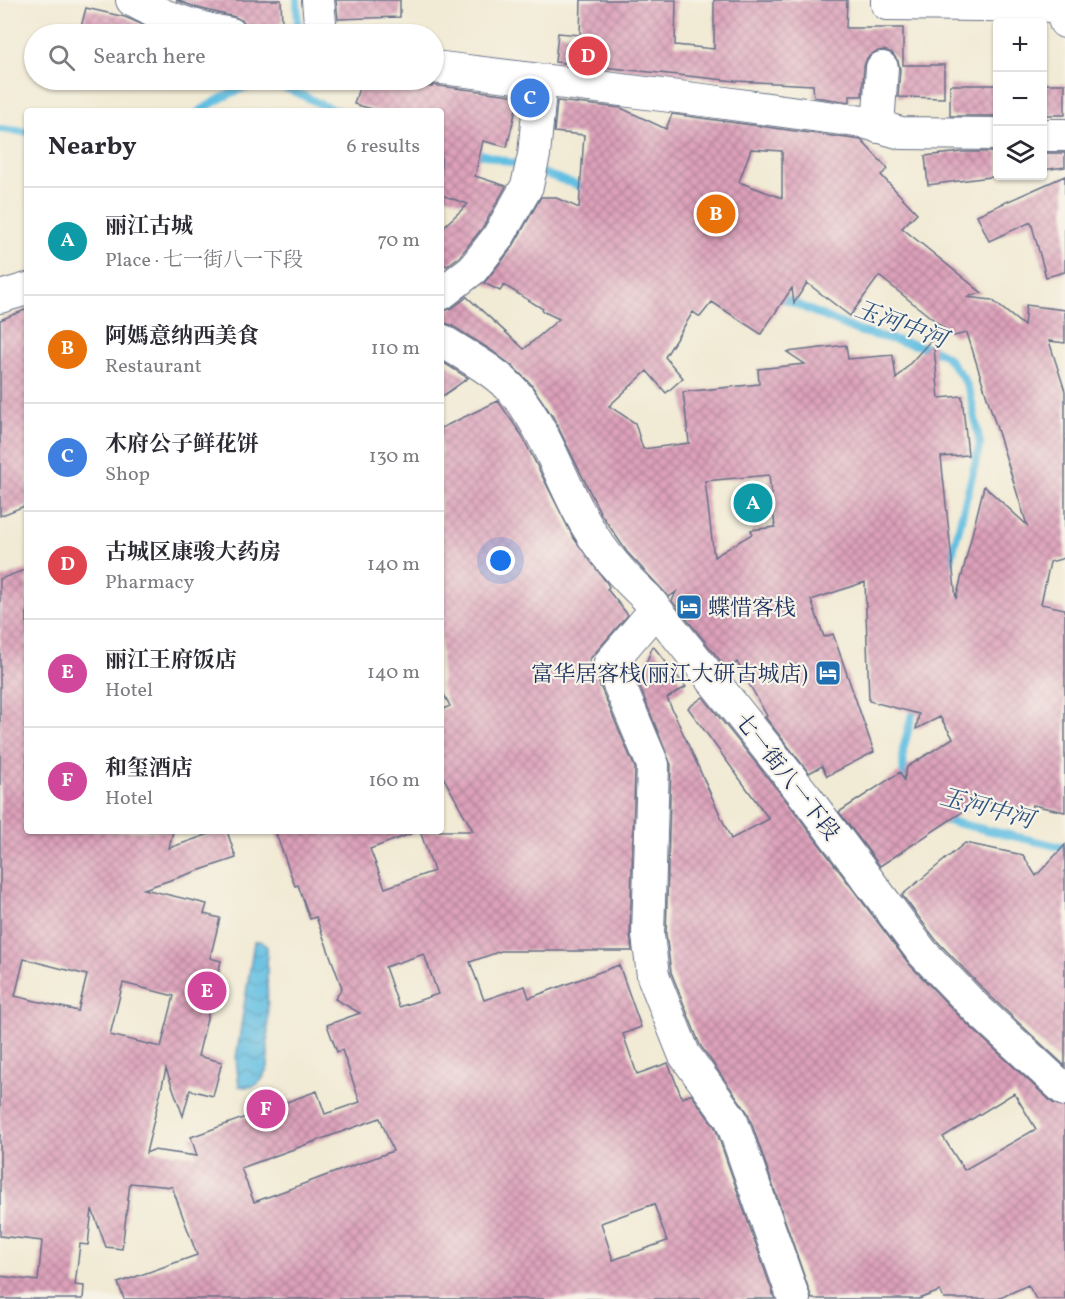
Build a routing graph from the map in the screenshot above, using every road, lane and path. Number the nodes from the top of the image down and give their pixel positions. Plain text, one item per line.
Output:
1 (132, 0) edge
2 (318, 0) edge
3 (887, 0) edge
4 (1065, 22) edge
5 (190, 24) edge
6 (320, 24) edge
7 (444, 68) edge
8 (882, 68) dead end
9 (541, 80) junction
10 (879, 127) junction
11 (993, 134) edge
12 (1047, 135) edge
13 (1065, 135) edge
14 (24, 290) edge
15 (444, 292) edge
16 (0, 297) edge
17 (444, 342) edge
18 (656, 609) junction
19 (1065, 1090) edge
20 (794, 1299) edge

1 - 5 street
2 - 6 street
3 - 4 street
7 - 9 street
8 - 10 street
9 - 10 street
9 - 15 street
10 - 11 street
12 - 13 street
14 - 16 street
17 - 18 street, 七一街八一下段
18 - 19 street, 七一街八一下段
18 - 20 street

